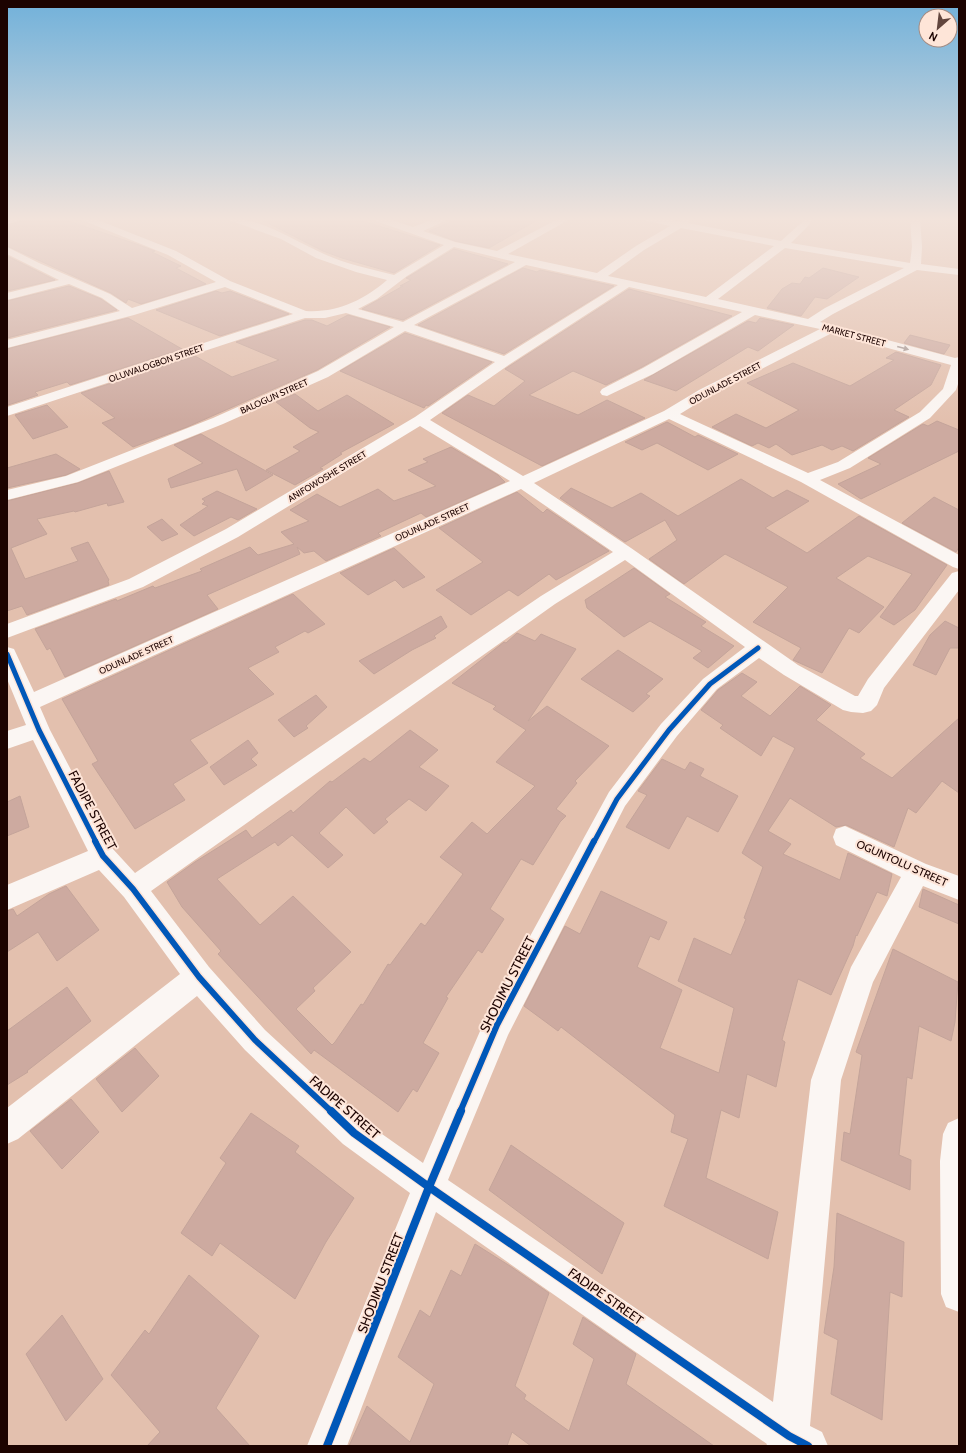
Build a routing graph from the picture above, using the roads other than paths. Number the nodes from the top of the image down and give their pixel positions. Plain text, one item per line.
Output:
1 (47, 286) edge
2 (83, 286) edge
3 (217, 286) edge
4 (233, 286) edge
5 (388, 286) edge
6 (479, 286) edge
7 (624, 286) edge
8 (640, 286) edge
9 (728, 286) edge
10 (879, 286) edge
11 (7, 296) edge
12 (708, 301) junction
13 (347, 310) junction
14 (752, 311) junction
15 (130, 312) junction
16 (304, 314) junction
17 (810, 323) junction
18 (404, 326) junction
19 (830, 329) junction
20 (7, 344) edge
21 (505, 361) junction
22 (959, 362) edge
23 (607, 392) dead end
24 (7, 412) edge
25 (669, 414) junction
26 (420, 420) junction
27 (807, 479) junction
28 (522, 482) junction
29 (7, 495) edge
30 (625, 552) junction
31 (959, 563) edge
32 (959, 577) edge
33 (7, 631) edge
34 (758, 648) junction
35 (7, 654) edge
36 (34, 717) junction
37 (7, 740) edge
38 (844, 837) dead end
39 (103, 856) junction
40 (917, 872) junction
41 (133, 888) junction
42 (959, 888) edge
43 (7, 898) edge
44 (199, 978) junction
45 (7, 1128) edge
46 (959, 1134) edge
47 (429, 1187) junction
48 (959, 1294) edge
49 (795, 1443) edge
50 (327, 1446) edge

1 - 11 street
2 - 15 street
3 - 15 street
4 - 16 street
5 - 13 street
6 - 18 street, BALOGUN STREET
7 - 21 street, ANIFOWOSHE STREET
8 - 12 street, MARKET STREET
9 - 12 street
10 - 17 street
12 - 14 street, MARKET STREET
13 - 16 street
13 - 18 street
14 - 17 street, MARKET STREET
14 - 23 street
15 - 20 street
16 - 24 street, OLUWALOGBON STREET
17 - 19 street, MARKET STREET
18 - 21 street
18 - 29 street, BALOGUN STREET
19 -> 22 street, MARKET STREET
19 - 25 street, ODUNLADE STREET
21 - 26 street, ANIFOWOSHE STREET
22 - 27 street
25 - 27 street
25 - 28 street, ODUNLADE STREET
26 - 28 street
26 - 33 street, ANIFOWOSHE STREET
27 - 31 street
28 - 30 street
28 - 36 street, ODUNLADE STREET
30 - 34 street
30 - 41 street
32 - 34 street
34 - 47 street, SHODIMU STREET
35 - 36 street, FADIPE STREET
36 - 37 street, ODUNLADE STREET
36 - 39 street, FADIPE STREET
38 - 40 street, OGUNTOLU STREET
39 - 41 street, FADIPE STREET
39 - 43 street
40 - 42 street, OGUNTOLU STREET
40 - 49 street
41 - 44 street, FADIPE STREET
44 - 45 street
44 - 47 street, FADIPE STREET
46 - 48 street
47 - 49 street, FADIPE STREET
47 - 50 street, SHODIMU STREET

